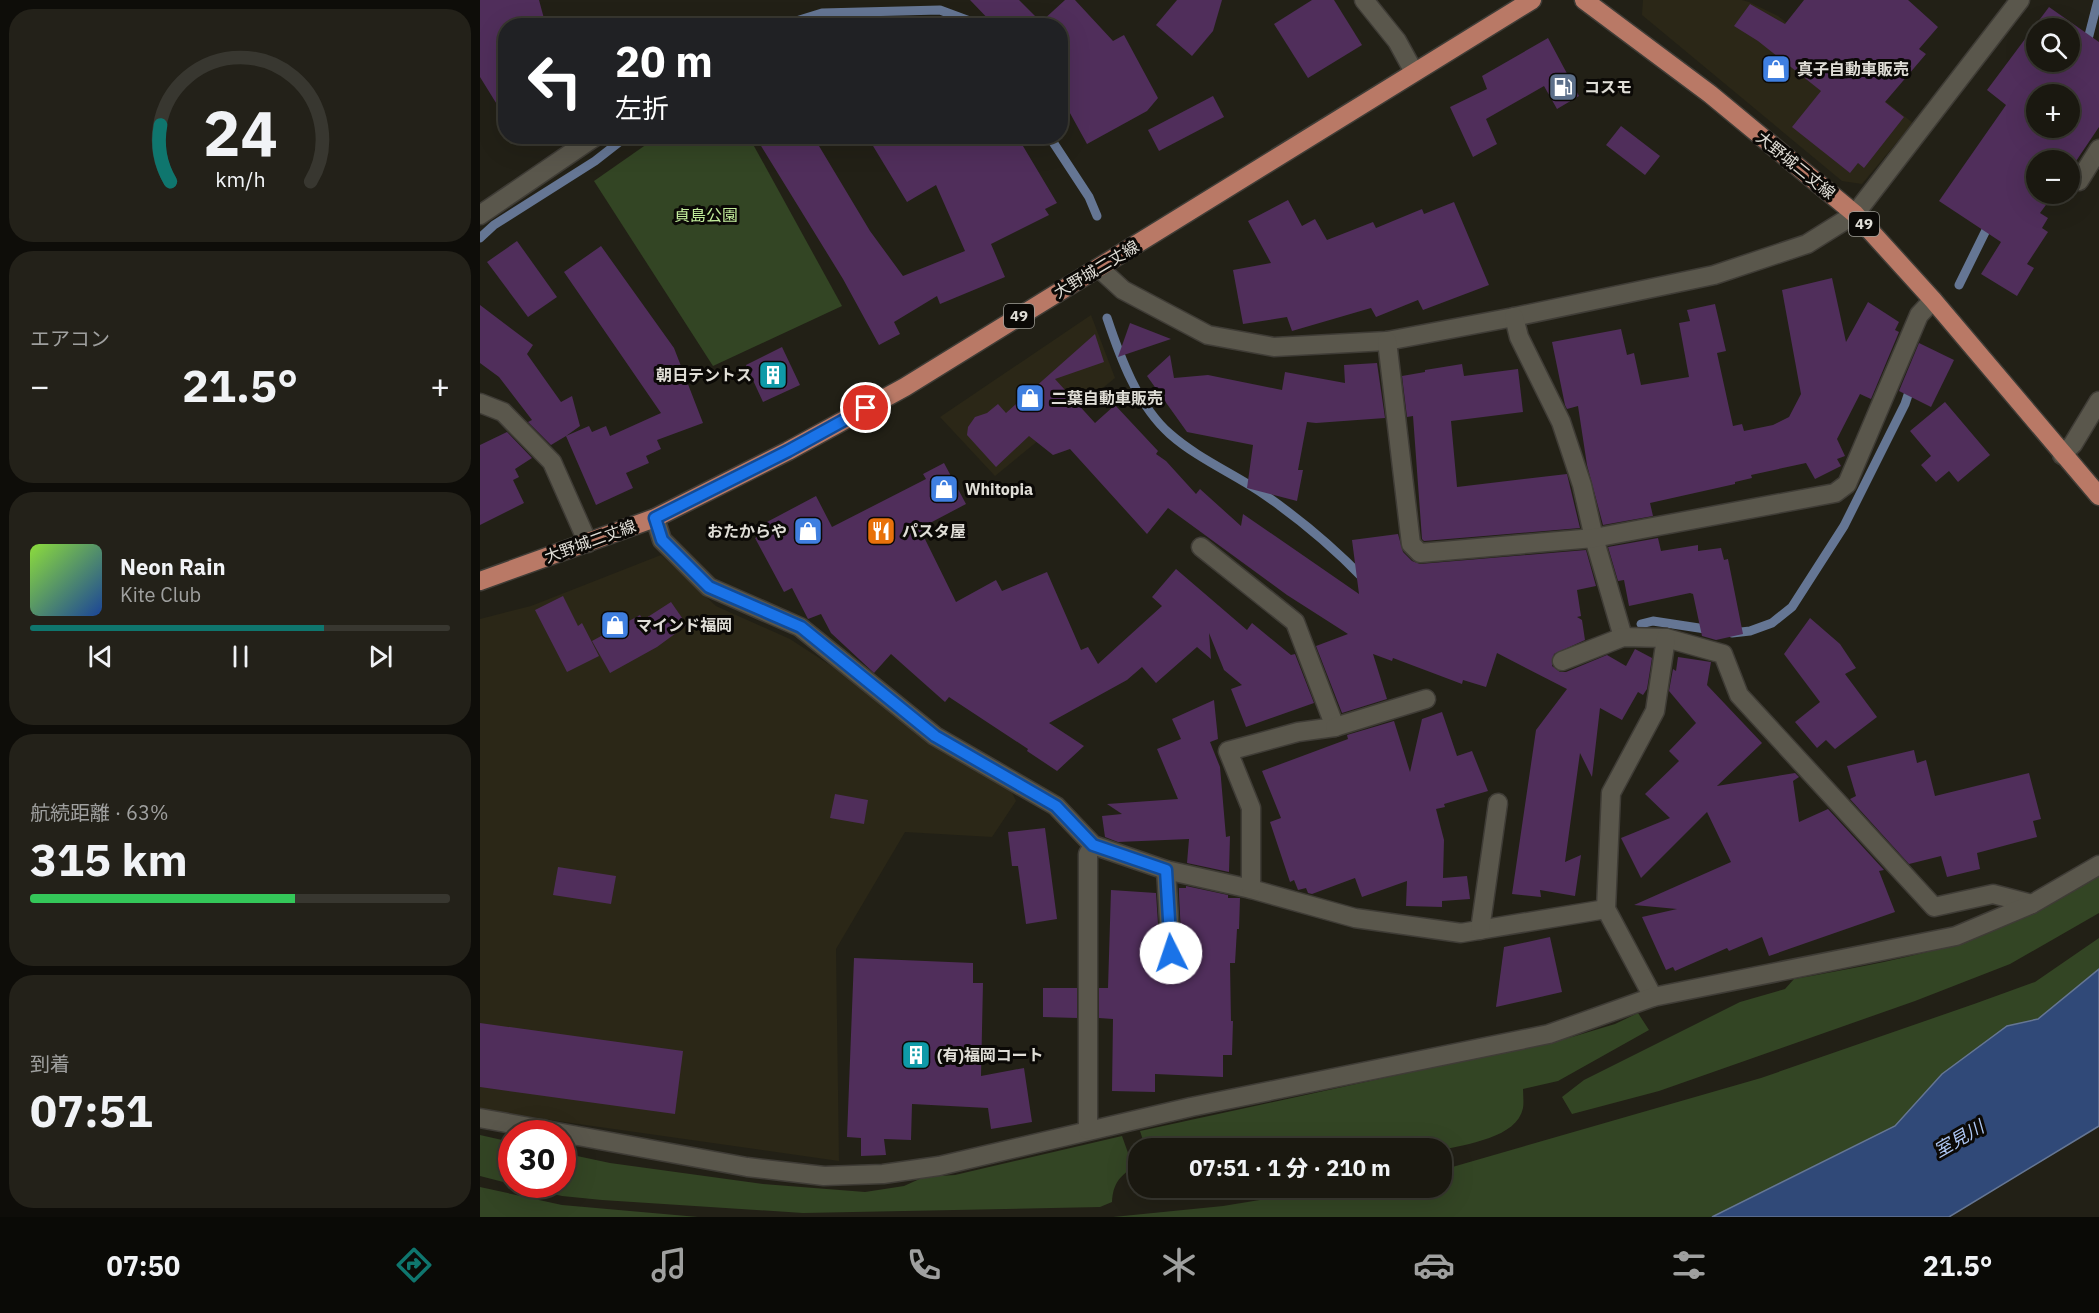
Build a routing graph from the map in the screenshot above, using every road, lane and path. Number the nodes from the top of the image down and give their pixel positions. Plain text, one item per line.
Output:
1 (1364, 0) edge
2 (1532, 0) edge
3 (1584, 0) edge
4 (2020, 0) edge
5 (1414, 72) junction
6 (584, 144) edge
7 (2099, 149) edge
8 (2080, 180) edge
9 (1855, 214) junction
10 (480, 215) edge
11 (1099, 268) junction
12 (1933, 300) junction
13 (1514, 317) junction
14 (1387, 341) junction
15 (2099, 401) edge
16 (480, 402) edge
17 (2062, 455) junction
18 (2099, 496) edge
19 (655, 518) junction
20 (1594, 538) junction
21 (588, 543) junction
22 (1201, 547) dead end
23 (480, 580) edge
24 (1623, 637) junction
25 (1666, 638) junction
26 (1562, 661) dead end
27 (1426, 699) dead end
28 (1335, 727) junction
29 (1498, 803) dead end
30 (1093, 845) junction
31 (2099, 865) edge
32 (1166, 870) junction
33 (1251, 889) junction
34 (2032, 904) junction
35 (1606, 909) junction
36 (1480, 930) junction
37 (1171, 953) dead end
38 (1653, 996) junction
39 (480, 1118) edge
40 (1088, 1130) junction

1 - 5 street
2 - 5 main road, 大野城二丈線 / 49
3 - 9 main road, 大野城二丈線 / 49
4 - 9 street
5 - 11 main road, 大野城二丈線 / 49
6 - 10 street
7 - 8 street
9 - 12 main road, 大野城二丈線 / 49
9 - 13 street
11 - 14 street
11 - 19 main road, 大野城二丈線 / 49
12 - 17 main road, 大野城二丈線 / 49
12 - 20 street
13 - 14 street
13 - 20 street
14 - 20 street
15 - 17 street
16 - 21 street
17 - 18 main road, 大野城二丈線 / 49
19 - 21 main road, 大野城二丈線 / 49
19 - 30 street
20 - 24 street
21 - 23 main road, 大野城二丈線 / 49
22 - 28 street
24 - 25 street
24 - 26 street
25 - 34 street
25 - 35 street
27 - 28 street
28 - 33 street
29 - 36 street
30 - 32 street
30 - 40 street
31 - 34 street
32 - 33 street
32 - 37 street
33 - 36 street
34 - 38 street
35 - 36 street
35 - 38 street
38 - 40 street
39 - 40 street

